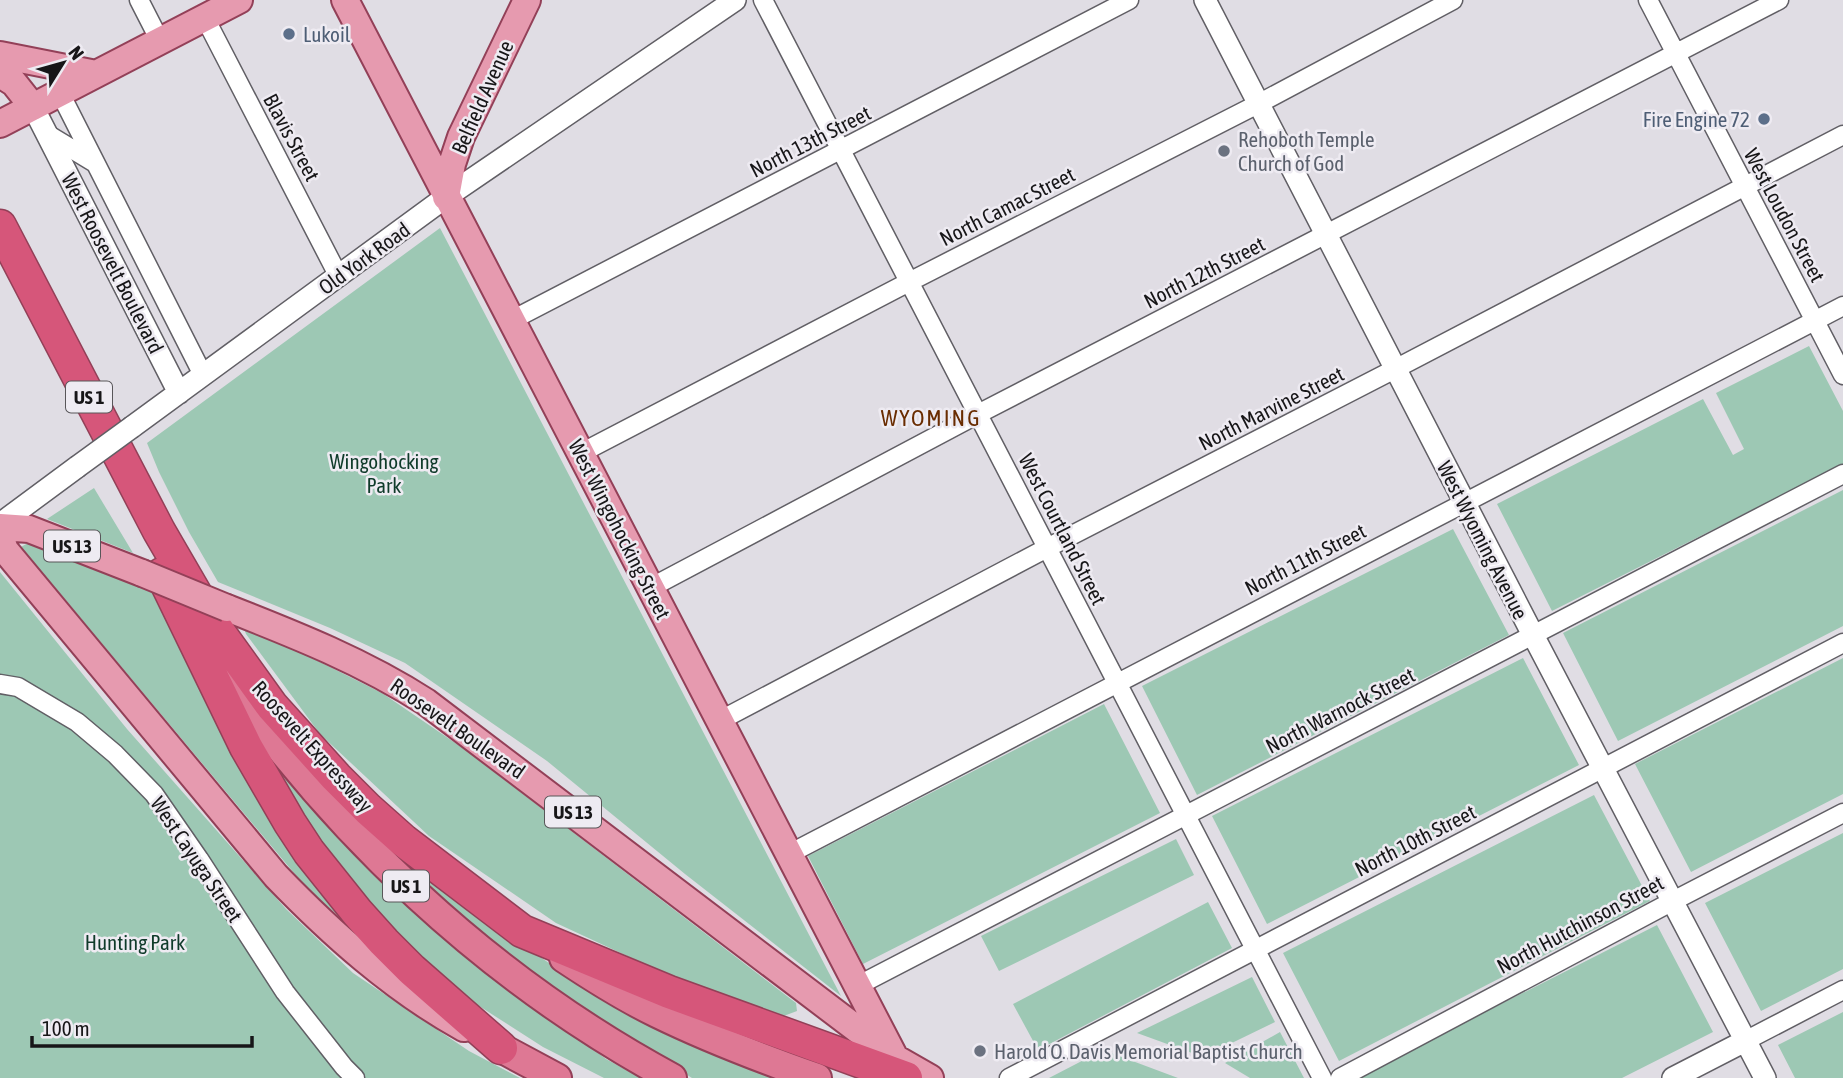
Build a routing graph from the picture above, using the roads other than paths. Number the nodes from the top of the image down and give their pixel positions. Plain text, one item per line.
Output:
1 (139, 0) edge
2 (239, 0) edge
3 (345, 0) edge
4 (527, 0) edge
5 (736, 0) edge
6 (763, 0) edge
7 (1129, 0) edge
8 (1205, 0) edge
9 (1453, 0) edge
10 (1648, 0) edge
11 (1779, 0) edge
12 (205, 18) junction
13 (160, 41) junction
14 (1676, 54) junction
15 (0, 55) edge
16 (0, 74) edge
17 (96, 74) junction
18 (60, 93) junction
19 (1258, 104) junction
20 (33, 107) junction
21 (0, 124) edge
22 (47, 134) junction
23 (1843, 135) edge
24 (841, 151) junction
25 (95, 163) junction
26 (1744, 186) junction
27 (446, 197) junction
28 (0, 226) edge
29 (1327, 234) junction
30 (0, 266) edge
31 (339, 276) junction
32 (909, 282) junction
33 (1843, 306) edge
34 (512, 320) junction
35 (1815, 321) junction
36 (1395, 369) junction
37 (203, 375) junction
38 (1843, 376) edge
39 (179, 393) junction
40 (978, 414) junction
41 (581, 453) junction
42 (1843, 474) edge
43 (1464, 502) junction
44 (0, 526) edge
45 (0, 537) edge
46 (1047, 548) junction
47 (650, 587) junction
48 (169, 588) junction
49 (1532, 635) junction
50 (1843, 643) edge
51 (1117, 682) junction
52 (0, 684) edge
53 (719, 721) junction
54 (1603, 768) junction
55 (1843, 813) edge
56 (1186, 816) junction
57 (789, 854) junction
58 (1673, 901) junction
59 (522, 930) junction
60 (1255, 948) junction
61 (858, 986) junction
62 (1843, 989) edge
63 (1745, 1041) junction
64 (501, 1048) junction
65 (901, 1068) edge
66 (355, 1078) edge
67 (557, 1078) edge
68 (671, 1078) edge
69 (817, 1078) edge
70 (930, 1078) edge
71 (1009, 1078) edge
72 (1322, 1078) edge
73 (1340, 1078) edge
74 (1673, 1078) edge
75 (1765, 1078) edge

1 - 13 street
2 - 12 main road
3 - 27 main road, West Wingohocking Street
4 - 27 main road, Belfield Avenue
5 - 27 street, Old York Road
6 - 24 street, West Courtland Street
7 - 24 street, North 13th Street
8 - 19 street, West Wyoming Avenue
9 - 19 street, North Camac Street
10 - 14 street, West Loudon Street
11 - 14 street, North 12th Street
12 - 13 main road
12 - 31 street, Blavis Street
13 - 17 main road
14 - 26 street, West Loudon Street
14 - 29 street, North 12th Street
15 - 17 main road
16 - 20 main road
17 - 18 main road
18 - 20 main road
18 - 25 street, West Roosevelt Boulevard
19 - 29 street, West Wyoming Avenue
19 - 32 street, North Camac Street
20 - 21 main road
20 - 22 street, West Roosevelt Boulevard
22 - 25 street, West Roosevelt Boulevard
22 - 39 street, West Roosevelt Boulevard
23 - 26 street, North Marvine Street
24 - 32 street, West Courtland Street
24 - 34 street, North 13th Street
25 - 37 street, West Roosevelt Boulevard
26 - 35 street, West Loudon Street
26 - 36 street, North Marvine Street
27 - 31 street, Old York Road
27 - 34 main road, West Wingohocking Street
28 - 59 highway, Roosevelt Expressway / US 1
29 - 36 street, West Wyoming Avenue
29 - 40 street, North 12th Street
30 - 48 highway, Roosevelt Expressway / US 1
31 - 37 street, Old York Road
32 - 40 street, West Courtland Street
32 - 41 street, North Camac Street
33 - 35 street, North 11th Street
34 - 41 main road, West Wingohocking Street
35 - 38 street, West Loudon Street
35 - 43 street, North 11th Street
36 - 43 street, West Wyoming Avenue
36 - 46 street, North Marvine Street
37 - 39 street, Old York Road
39 - 44 street, Old York Road, bridge
40 - 46 street, West Courtland Street
40 - 47 street, North 12th Street
41 - 47 main road, West Wingohocking Street
42 - 49 street, North Warnock Street
43 - 49 street, West Wyoming Avenue
43 - 51 street, North 11th Street
44 - 65 main road, Roosevelt Boulevard / US 13, bridge
45 - 64 main road, US 13
46 - 51 street, West Courtland Street
46 - 53 street, North Marvine Street
47 - 53 main road, West Wingohocking Street
48 - 64 highway, US 1
48 - 68 highway, Roosevelt Expressway / US 1
49 - 54 street, West Wyoming Avenue
49 - 56 street, North Warnock Street
50 - 54 street, North 10th Street
51 - 56 street, West Courtland Street
51 - 57 street, North 11th Street
52 - 66 street, West Cayuga Street
53 - 57 main road, West Wingohocking Street
54 - 58 street, West Wyoming Avenue
54 - 60 street, North 10th Street
55 - 58 street, North Hutchinson Street
56 - 60 street, West Courtland Street
56 - 61 street, North Warnock Street
57 - 61 main road, West Wingohocking Street
58 - 63 street, West Wyoming Avenue
58 - 73 street, North Hutchinson Street
59 - 65 highway, US 1
59 - 69 highway, Roosevelt Expressway / US 1
60 - 71 street, North 10th Street
60 - 72 street, West Courtland Street
61 - 65 main road, West Wingohocking Street
62 - 63 street
63 - 74 street
63 - 75 street, West Wyoming Avenue
64 - 67 highway, US 1
65 - 70 main road, Roosevelt Boulevard / US 13

